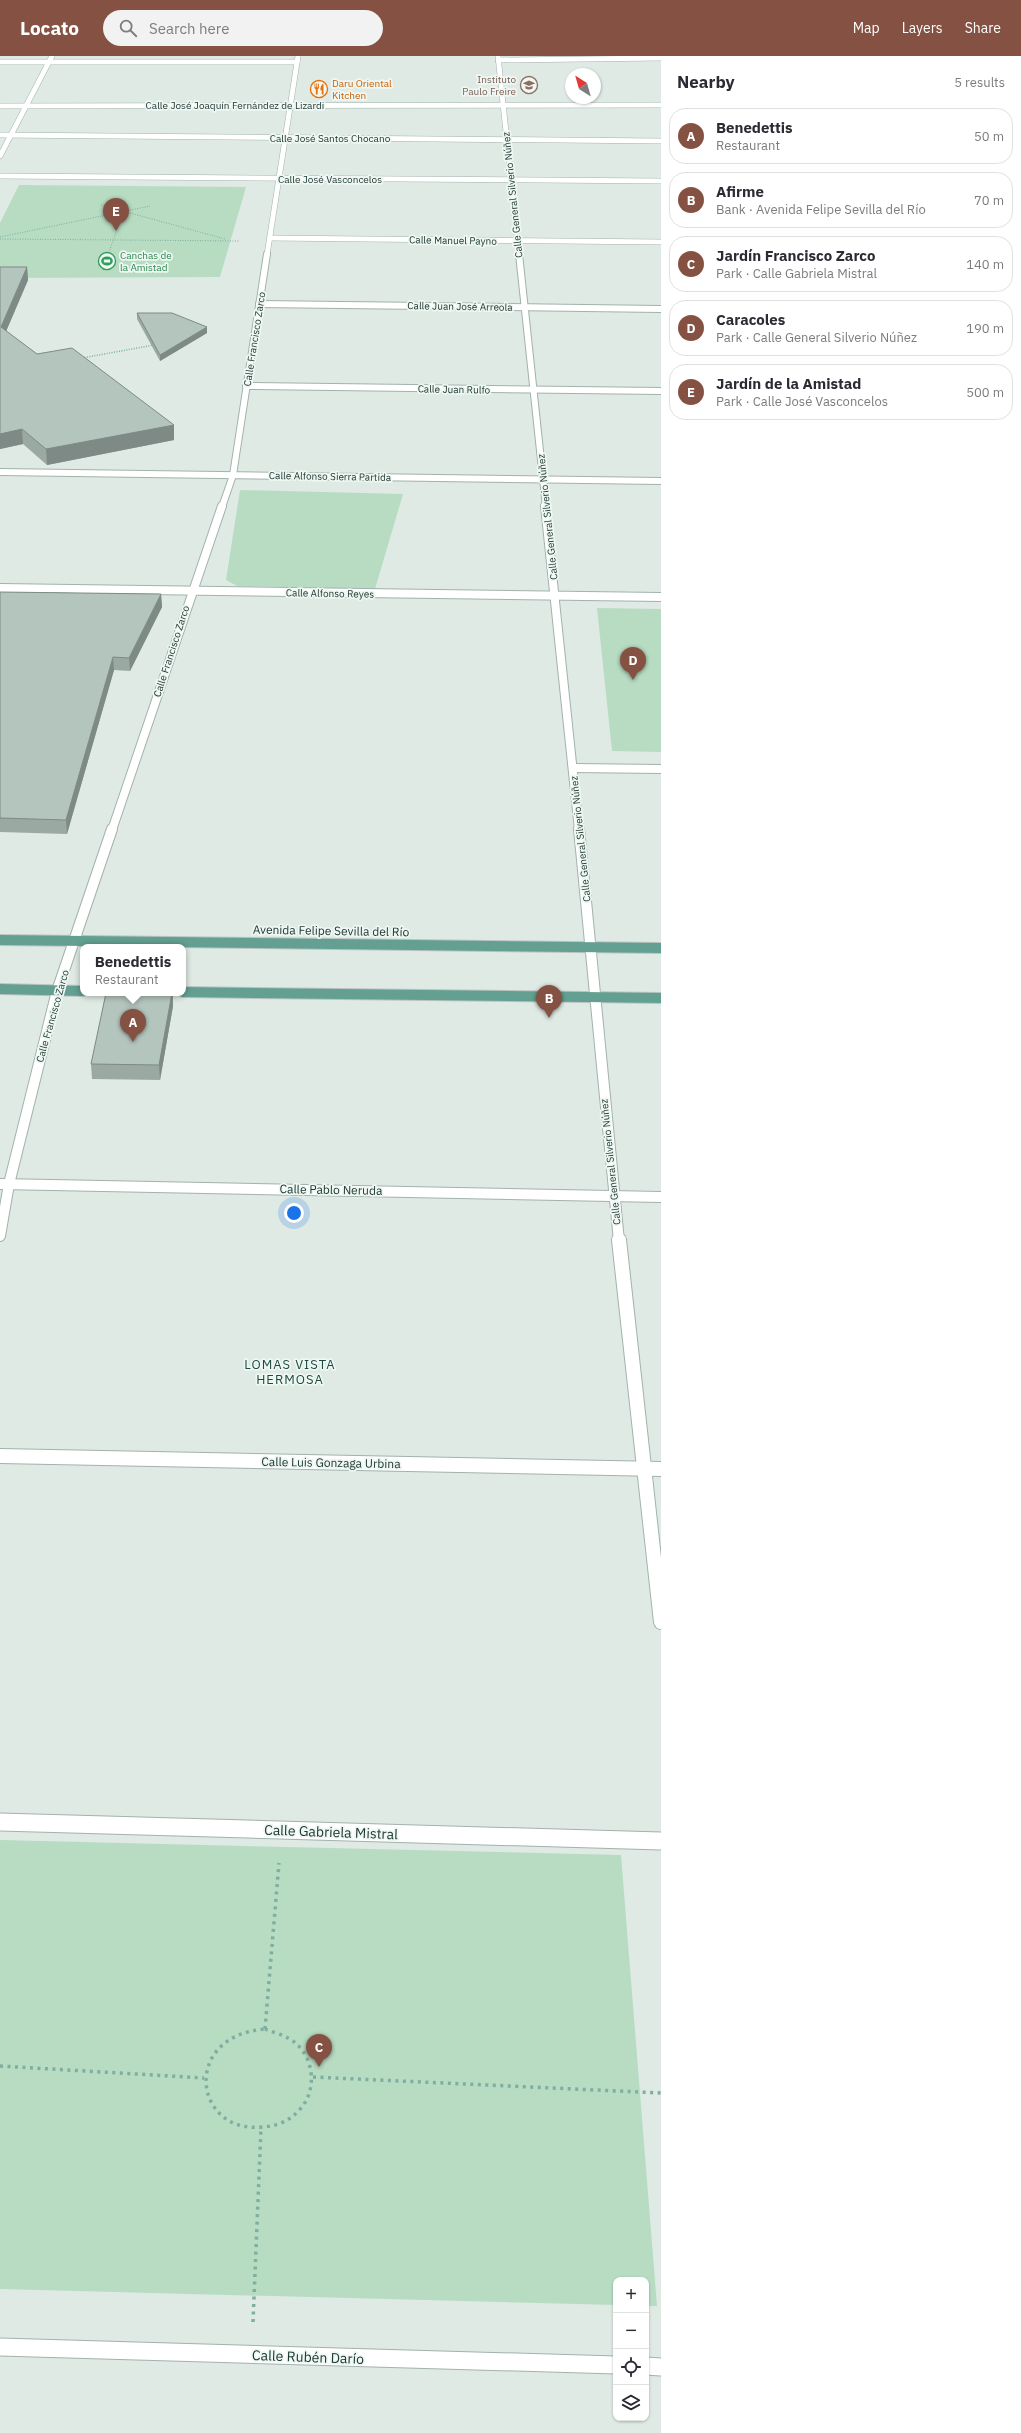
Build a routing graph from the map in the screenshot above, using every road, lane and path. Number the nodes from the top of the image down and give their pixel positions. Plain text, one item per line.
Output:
1 (52, 56) edge
2 (498, 58) edge
3 (661, 58) edge
4 (298, 59) edge
5 (0, 62) edge
6 (48, 62) junction
7 (290, 105) junction
8 (503, 105) junction
9 (661, 105) edge
10 (0, 106) edge
11 (26, 106) junction
12 (0, 135) edge
13 (10, 135) junction
14 (286, 138) junction
15 (507, 139) junction
16 (661, 141) edge
17 (0, 156) edge
18 (0, 176) edge
19 (279, 178) junction
20 (511, 180) junction
21 (661, 180) edge
22 (129, 198) dead end
23 (101, 205) dead end
24 (154, 205) dead end
25 (123, 211) junction
26 (0, 237) edge
27 (270, 238) junction
28 (0, 240) edge
29 (112, 240) junction
30 (229, 240) junction
31 (239, 241) dead end
32 (517, 241) junction
33 (661, 242) edge
34 (103, 270) dead end
35 (259, 304) junction
36 (525, 307) junction
37 (661, 309) edge
38 (157, 344) edge
39 (82, 358) edge
40 (246, 386) junction
41 (533, 390) junction
42 (661, 391) edge
43 (0, 472) edge
44 (233, 475) junction
45 (543, 479) junction
46 (661, 481) edge
47 (0, 588) edge
48 (192, 591) junction
49 (555, 596) junction
50 (661, 597) edge
51 (573, 768) junction
52 (661, 769) edge
53 (0, 940) edge
54 (75, 941) junction
55 (590, 947) junction
56 (661, 948) edge
57 (0, 989) edge
58 (57, 991) junction
59 (80, 991) edge
60 (186, 992) edge
61 (594, 996) junction
62 (661, 998) edge
63 (4, 1184) edge
64 (614, 1196) junction
65 (661, 1197) edge
66 (0, 1236) edge
67 (0, 1456) edge
68 (644, 1469) junction
69 (661, 1469) edge
70 (661, 1622) edge
71 (0, 1822) edge
72 (282, 1830) junction
73 (661, 1841) edge
74 (265, 2029) junction
75 (0, 2066) edge
76 (313, 2077) junction
77 (204, 2078) junction
78 (661, 2094) edge
79 (261, 2128) junction
80 (0, 2347) edge
81 (252, 2355) junction
82 (613, 2365) edge
83 (649, 2366) edge
84 (661, 2367) edge

1 - 6 street
2 - 3 street
2 - 8 street, Calle General Silverio Núñez
4 - 6 street
4 - 7 street, Calle Francisco Zarco
5 - 6 street
6 - 11 street
7 - 8 street, Calle José Joaquín Fernández de Lizardi
7 - 11 street, Calle José Joaquín Fernández de Lizardi
7 - 14 street, Calle Francisco Zarco
8 - 9 street, Calle José Joaquín Fernández de Lizardi
8 - 15 street, Calle General Silverio Núñez
10 - 11 street, Calle José Joaquín Fernández de Lizardi
11 - 13 street
12 - 13 street, Calle José Santos Chocano
13 - 14 street, Calle José Santos Chocano
13 - 17 street
14 - 15 street, Calle José Santos Chocano
14 - 19 street, Calle Francisco Zarco
15 - 16 street, Calle José Santos Chocano
15 - 20 street, Calle General Silverio Núñez
18 - 19 street, Calle José Vasconcelos
19 - 20 street, Calle José Vasconcelos
19 - 27 street, Calle Francisco Zarco
20 - 21 street, Calle José Vasconcelos
20 - 32 street, Calle General Silverio Núñez
22 - 25 path
23 - 25 path
24 - 25 path
25 - 26 path
25 - 29 path
25 - 30 path
27 - 32 street, Calle Manuel Payno
27 - 35 street, Calle Francisco Zarco
28 - 29 path
29 - 30 path
29 - 34 path
30 - 31 path
32 - 33 street, Calle Manuel Payno
32 - 36 street, Calle General Silverio Núñez
35 - 36 street, Calle Juan José Arreola
35 - 40 street, Calle Francisco Zarco
36 - 37 street, Calle Juan José Arreola
36 - 41 street, Calle General Silverio Núñez
38 - 39 path
40 - 41 street, Calle Juan Rulfo
40 - 44 street, Calle Francisco Zarco
41 - 42 street, Calle Juan Rulfo
41 - 45 street, Calle General Silverio Núñez
43 - 44 street, Calle Alfonso Sierra Partida
44 - 45 street, Calle Alfonso Sierra Partida
44 - 48 street, Calle Francisco Zarco
45 - 46 street, Calle Alfonso Sierra Partida
45 - 49 street, Calle General Silverio Núñez
47 - 48 street, Calle Alfonso Reyes
48 - 49 street, Calle Alfonso Reyes
48 - 54 street, Calle Francisco Zarco
49 - 50 street, Calle Alfonso Reyes
49 - 51 street, Calle General Silverio Núñez
51 - 52 street
51 - 55 street, Calle General Silverio Núñez
53 - 54 main road, Avenida Felipe Sevilla del Río
54 - 55 main road, Avenida Felipe Sevilla del Río
54 - 58 street, Calle Francisco Zarco
55 - 56 main road, Avenida Felipe Sevilla del Río
55 - 61 street, Calle General Silverio Núñez
57 - 58 main road
58 - 59 main road
58 - 63 street, Calle Francisco Zarco
60 - 61 main road
61 - 62 main road
61 - 64 street, Calle General Silverio Núñez
63 - 64 street, Calle Pablo Neruda
63 - 66 street, Calle Francisco Zarco
64 - 65 street, Calle Pablo Neruda
64 - 68 street, Calle General Silverio Núñez
67 - 68 street, Calle Luis Gonzaga Urbina
68 - 69 street, Calle Luis Gonzaga Urbina
68 - 70 street, Calle General Silverio Núñez
71 - 72 street, Calle Gabriela Mistral
72 - 73 street, Calle Gabriela Mistral
72 - 74 path
74 - 76 path
74 - 77 path
75 - 77 path
76 - 78 path
76 - 79 path
77 - 79 path
79 - 81 path
80 - 81 street, Calle Rubén Darío
81 - 82 street, Calle Rubén Darío
83 - 84 street

